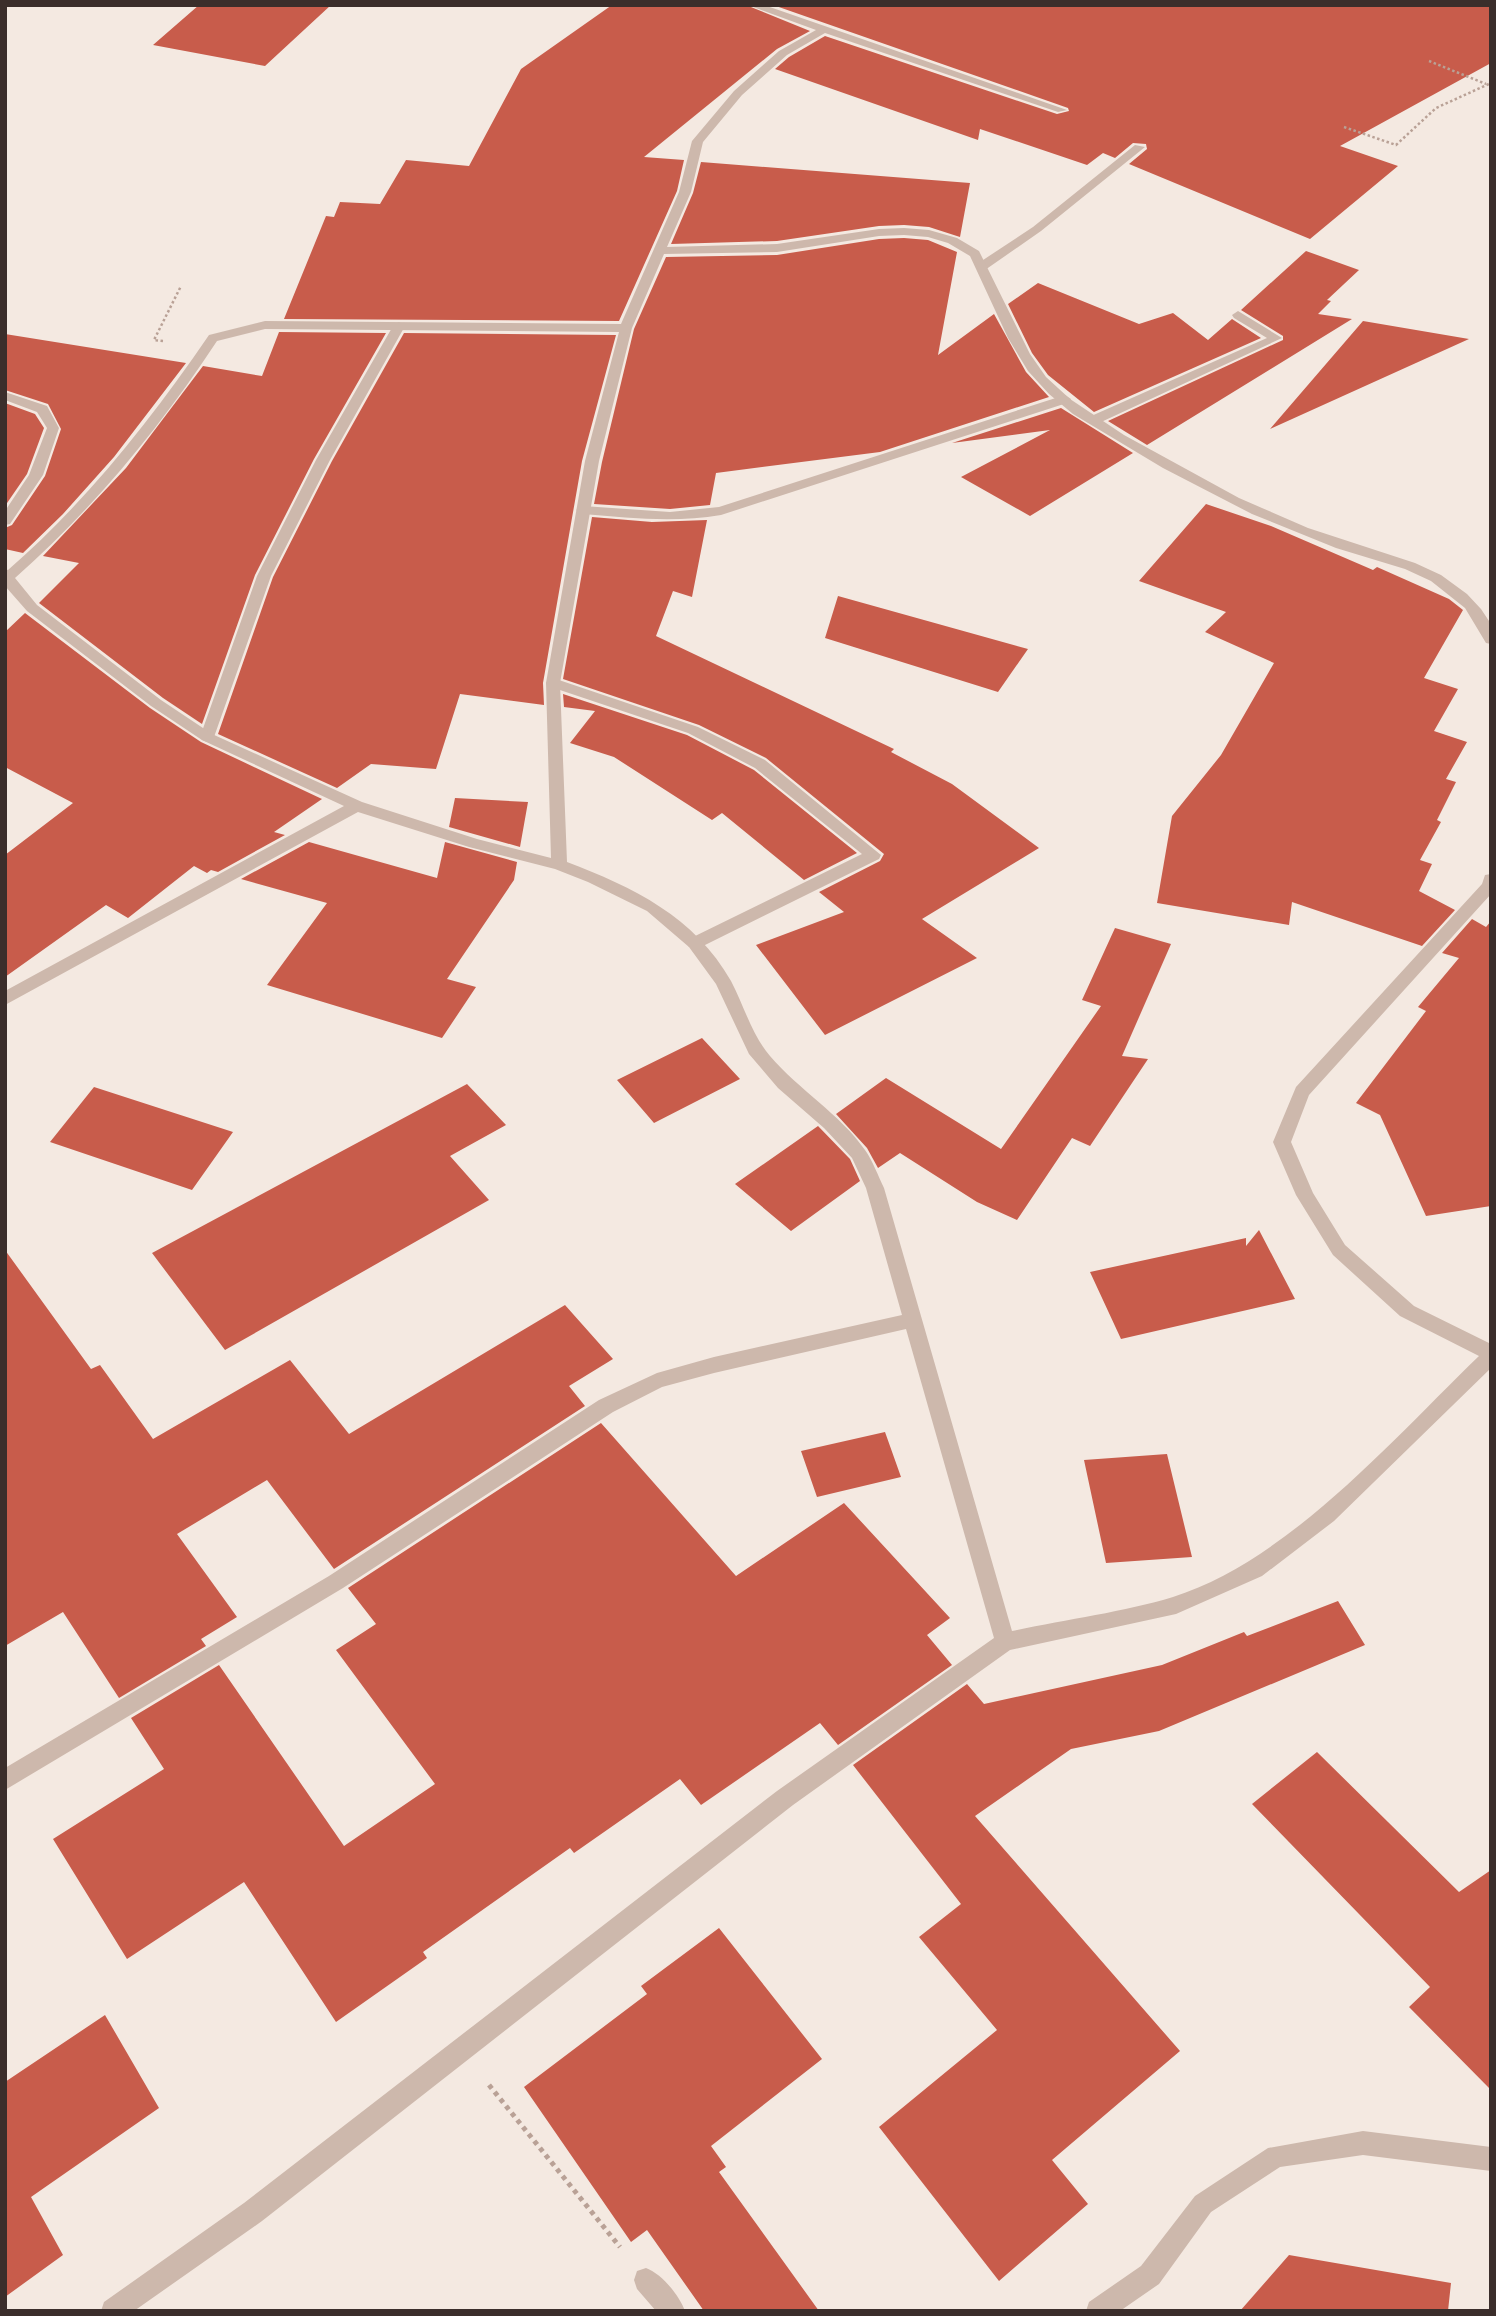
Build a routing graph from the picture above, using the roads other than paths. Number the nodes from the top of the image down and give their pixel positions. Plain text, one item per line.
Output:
1 (753, 5) edge
2 (823, 30) junction
3 (1062, 110) dead end
4 (1139, 147) dead end
5 (659, 251) junction
6 (981, 267) junction
7 (1238, 315) dead end
8 (399, 326) junction
9 (626, 328) junction
10 (5, 396) edge
11 (1065, 399) junction
12 (1094, 420) junction
13 (583, 510) junction
14 (5, 521) edge
15 (6, 577) edge
16 (1491, 640) edge
17 (553, 683) junction
18 (207, 737) junction
19 (358, 806) junction
20 (559, 864) junction
21 (1490, 884) edge
22 (695, 943) junction
23 (5, 999) edge
24 (912, 1320) junction
25 (1491, 1354) edge
26 (1006, 1642) junction
27 (5, 1780) edge
28 (1491, 2159) edge
29 (646, 2280) road end
30 (113, 2311) edge
31 (673, 2311) edge
32 (1098, 2311) edge

1 - 2 street
2 - 3 street
2 - 5 street
4 - 6 street
5 - 6 street
5 - 9 street
6 - 11 street
7 - 12 street
8 - 9 street
8 - 15 street
8 - 18 street
9 - 13 street
10 - 14 street
11 - 12 street
11 - 13 street
12 - 16 street
13 - 17 street
15 - 18 street
17 - 20 street
17 - 22 street
18 - 19 street
19 - 20 street
19 - 23 street
20 - 22 street
21 - 25 street
22 - 24 street
24 - 26 street
24 - 27 street
25 - 26 street
26 - 30 street
28 - 32 street
29 - 31 street

